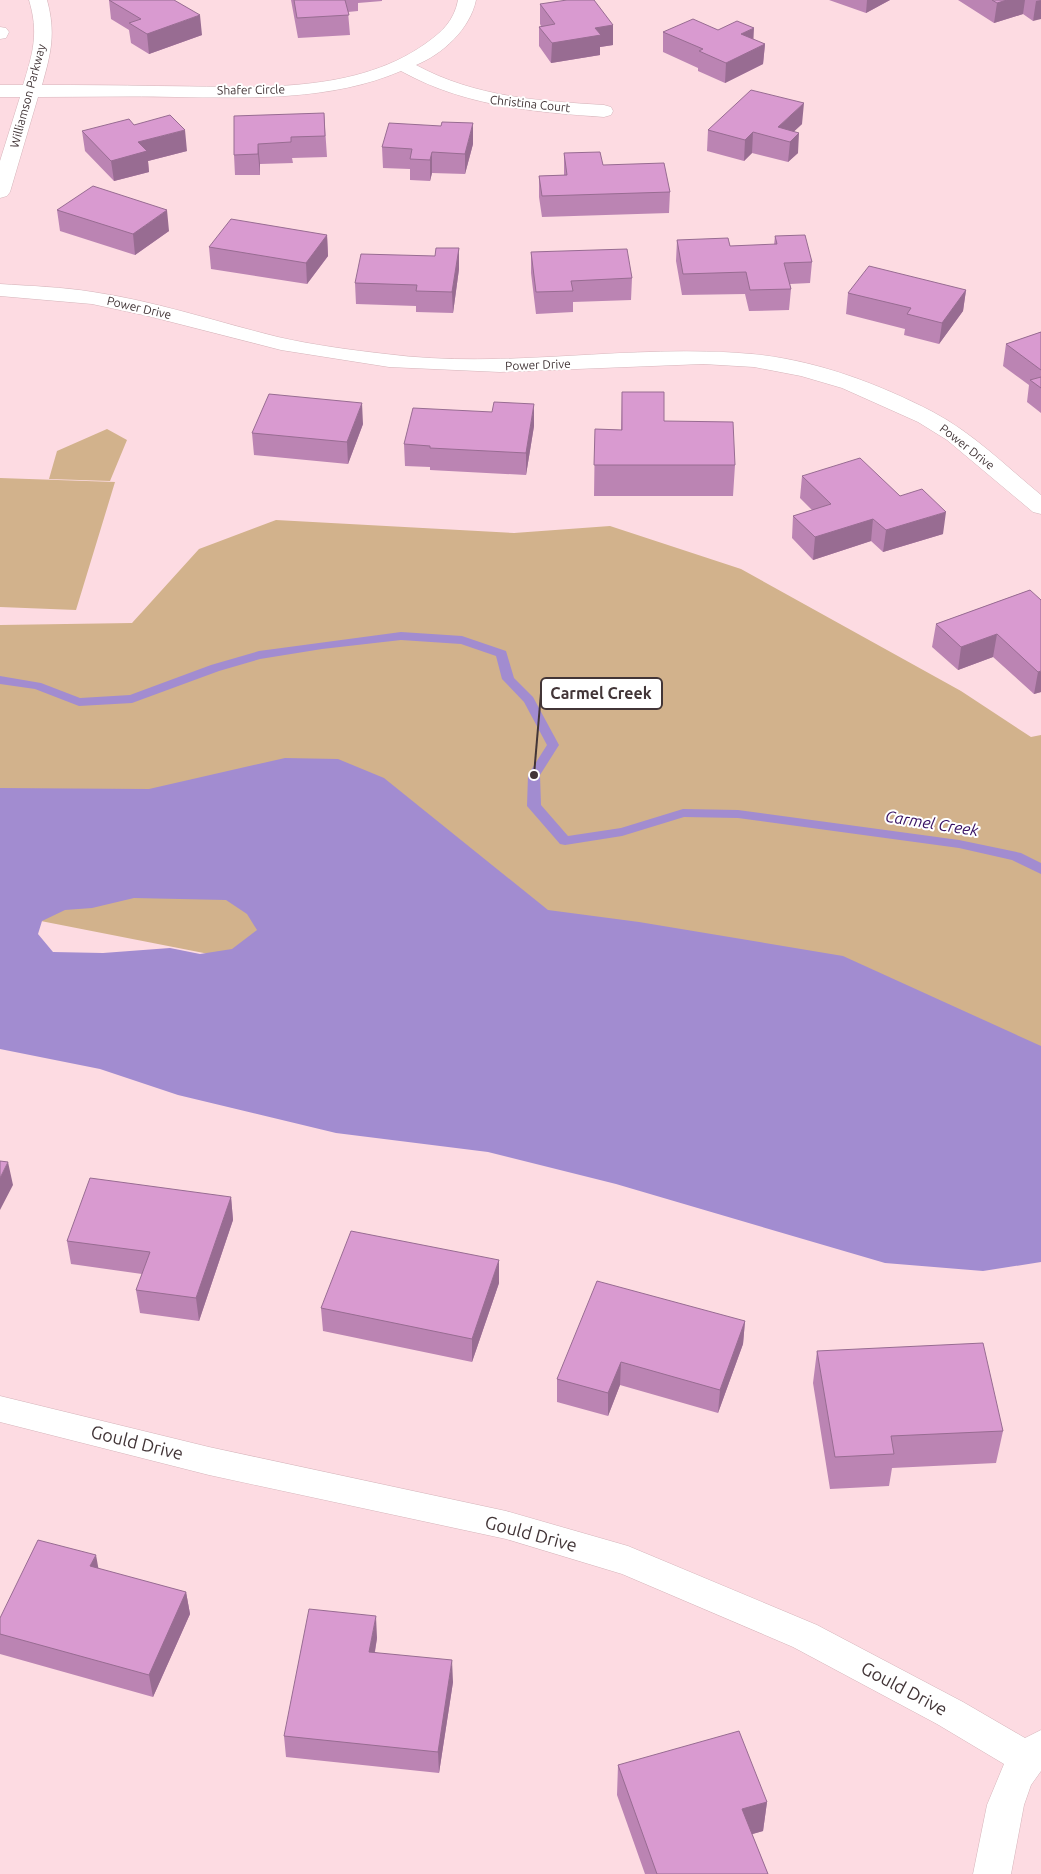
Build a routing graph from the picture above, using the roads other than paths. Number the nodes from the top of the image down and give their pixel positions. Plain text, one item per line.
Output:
1 (38, 0) edge
2 (467, 0) edge
3 (403, 65) junction
4 (0, 91) edge
5 (31, 91) junction
6 (604, 111) dead end
7 (0, 192) edge
8 (0, 290) edge
9 (1041, 507) edge
10 (0, 1409) edge
11 (1034, 1752) edge
12 (992, 1874) edge

1 - 5 street, Williamson Parkway
2 - 3 street, Shafer Circle
3 - 5 street, Shafer Circle
3 - 6 street, Christina Court
4 - 5 street, Shafer Circle
5 - 7 street, Williamson Parkway
8 - 9 street, Power Drive
10 - 11 street, Gould Drive
11 - 12 street

